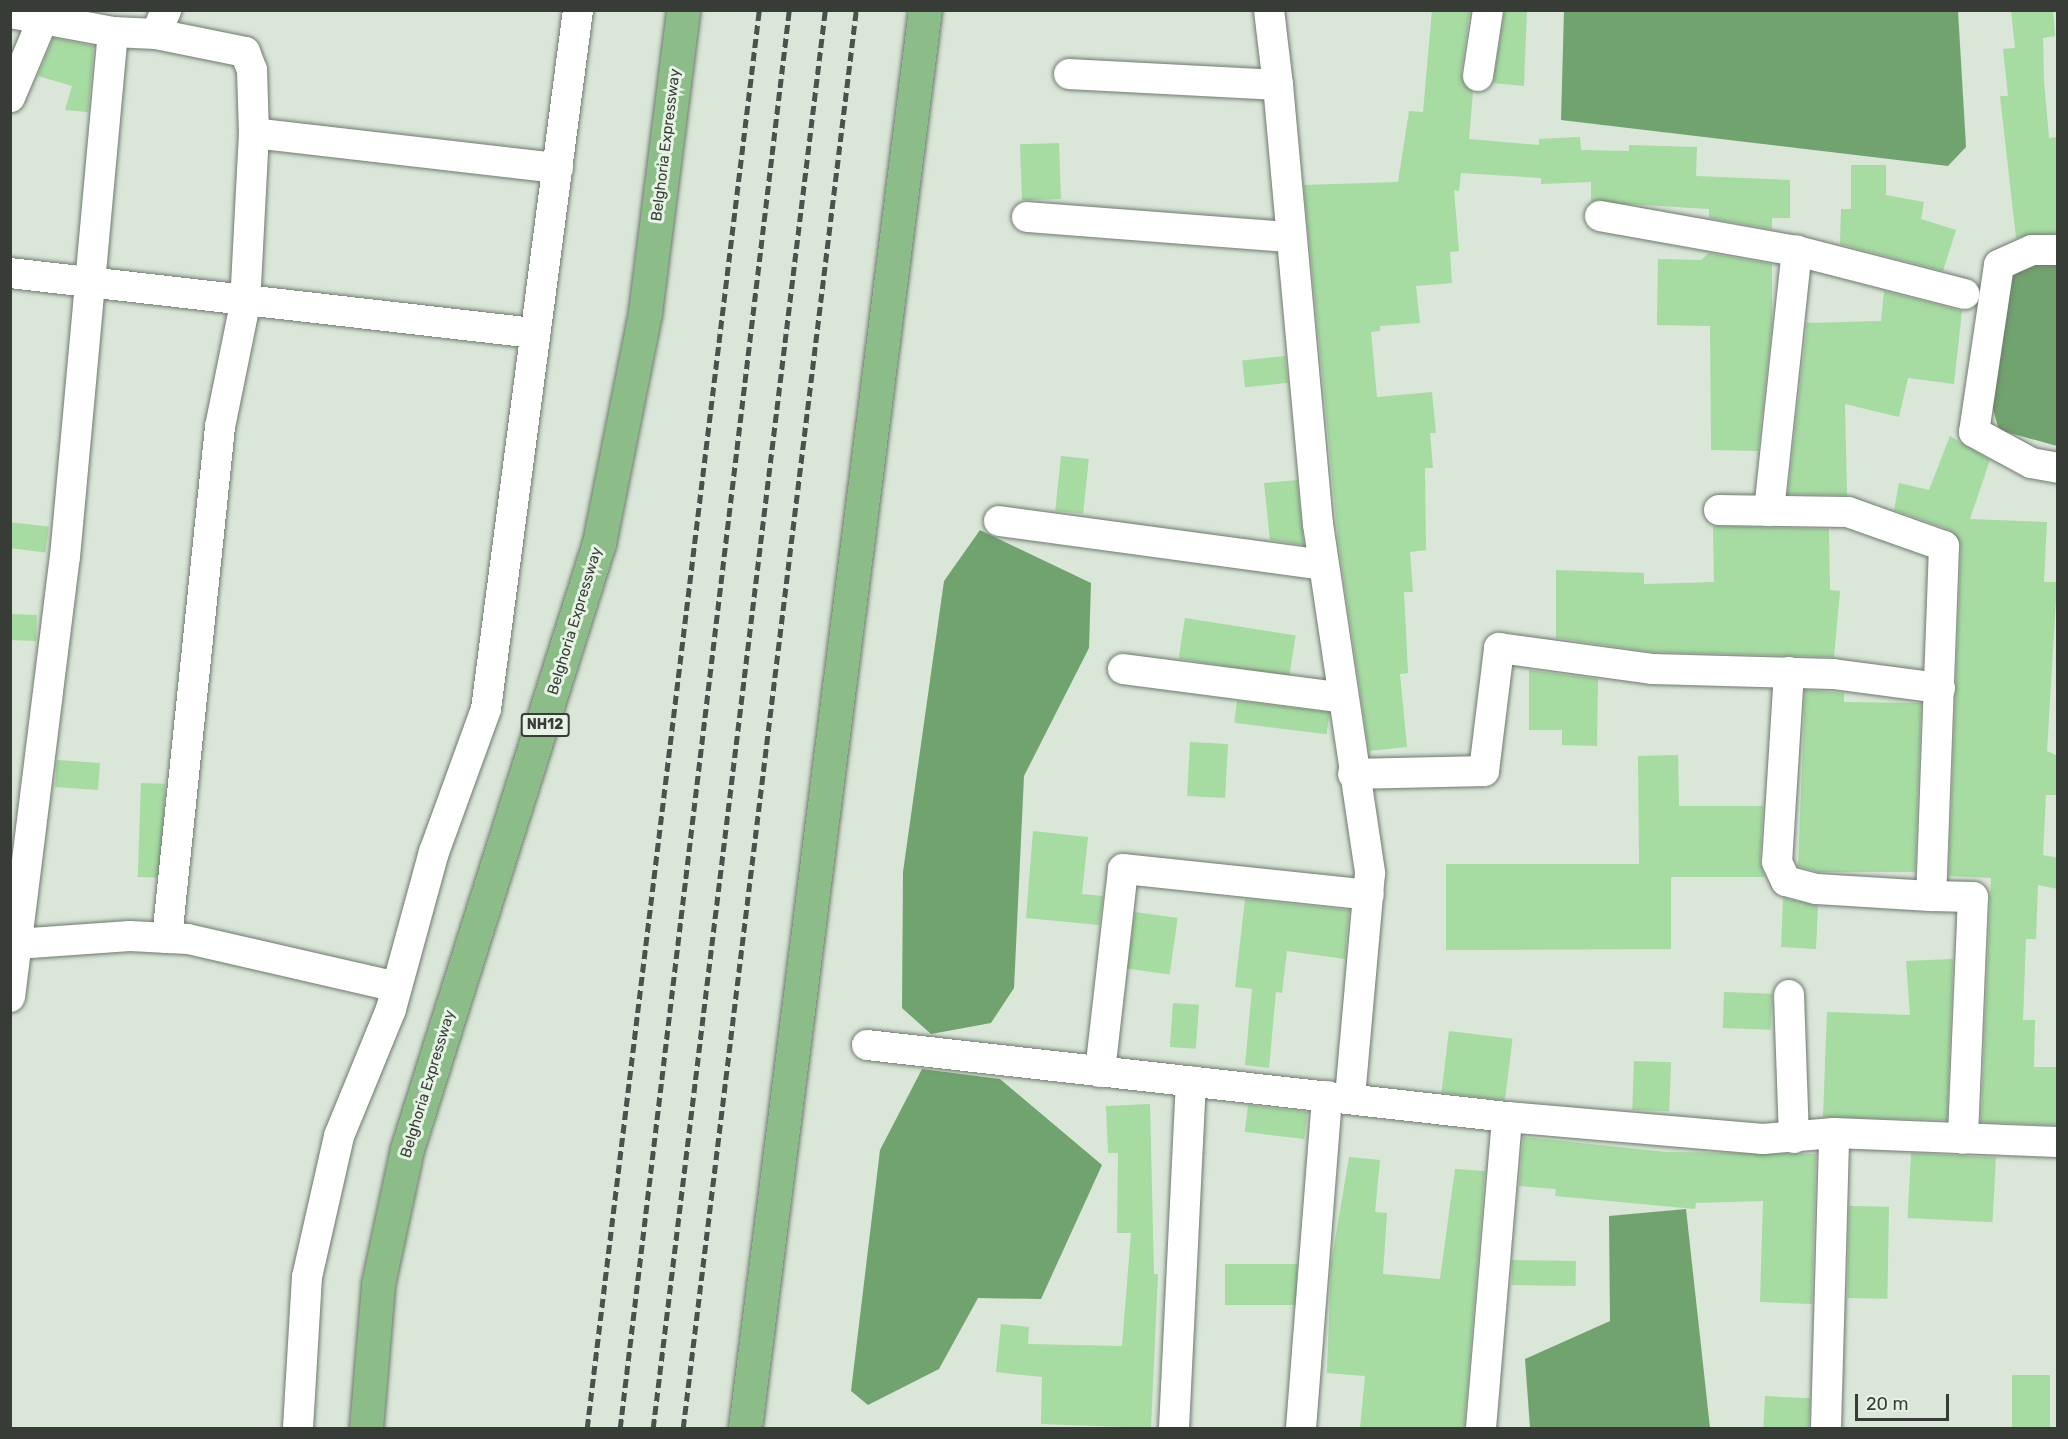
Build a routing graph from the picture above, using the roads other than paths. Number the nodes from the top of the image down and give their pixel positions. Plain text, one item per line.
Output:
1 (578, 10) edge
2 (683, 10) edge
3 (925, 10) edge
4 (1269, 10) edge
5 (1488, 10) edge
6 (30, 14) edge
7 (161, 22) edge
8 (113, 32) junction
9 (1069, 74) dead end
10 (1478, 76) dead end
11 (1278, 85) junction
12 (10, 98) edge
13 (254, 133) junction
14 (558, 168) junction
15 (1600, 216) dead end
16 (1026, 218) dead end
17 (1289, 237) junction
18 (2058, 250) edge
19 (1797, 251) junction
20 (10, 273) edge
21 (92, 284) junction
22 (1965, 294) dead end
23 (245, 304) junction
24 (533, 333) junction
25 (2058, 468) edge
26 (1719, 510) dead end
27 (1768, 511) junction
28 (999, 521) dead end
29 (1323, 565) junction
30 (1123, 669) dead end
31 (1789, 672) junction
32 (1940, 688) junction
33 (1340, 697) junction
34 (1353, 774) junction
35 (21, 803) edge
36 (1369, 895) junction
37 (1931, 896) junction
38 (167, 938) junction
39 (16, 944) junction
40 (397, 987) junction
41 (1789, 996) dead end
42 (10, 997) edge
43 (867, 1045) dead end
44 (1100, 1072) junction
45 (1191, 1081) junction
46 (1338, 1097) junction
47 (1507, 1117) junction
48 (1834, 1133) junction
49 (1794, 1138) junction
50 (1963, 1139) junction
51 (2058, 1142) edge
52 (298, 1428) edge
53 (366, 1428) edge
54 (745, 1428) edge
55 (1174, 1428) edge
56 (1301, 1428) edge
57 (1481, 1428) edge
58 (1826, 1428) edge

1 - 14 street
2 - 53 highway, Belghoria Expressway / NH12
3 - 54 highway
4 - 11 street
5 - 10 street
6 - 8 street
6 - 12 street
7 - 8 street
7 - 13 street
8 - 21 street
9 - 11 street
11 - 17 street
13 - 14 street
13 - 23 street
14 - 24 street
15 - 19 street
16 - 17 street
17 - 29 street
18 - 25 street
19 - 22 street
19 - 27 street
20 - 21 street
21 - 23 street
21 - 35 street
23 - 24 street
23 - 38 street
24 - 40 street
26 - 27 street
27 - 32 street
28 - 29 street
29 - 33 street
30 - 33 street
31 - 32 street
31 - 34 street
31 - 37 street
32 - 37 street
33 - 34 street
34 - 36 street
35 - 39 street
36 - 44 street
36 - 46 street
37 - 50 street
38 - 39 street
38 - 40 street
39 - 42 street
40 - 52 street
41 - 49 street
43 - 44 street
44 - 45 street
45 - 46 street
45 - 55 street
46 - 47 street
46 - 56 street
47 - 49 street
47 - 57 street
48 - 49 street
48 - 50 street
48 - 58 street
50 - 51 street

